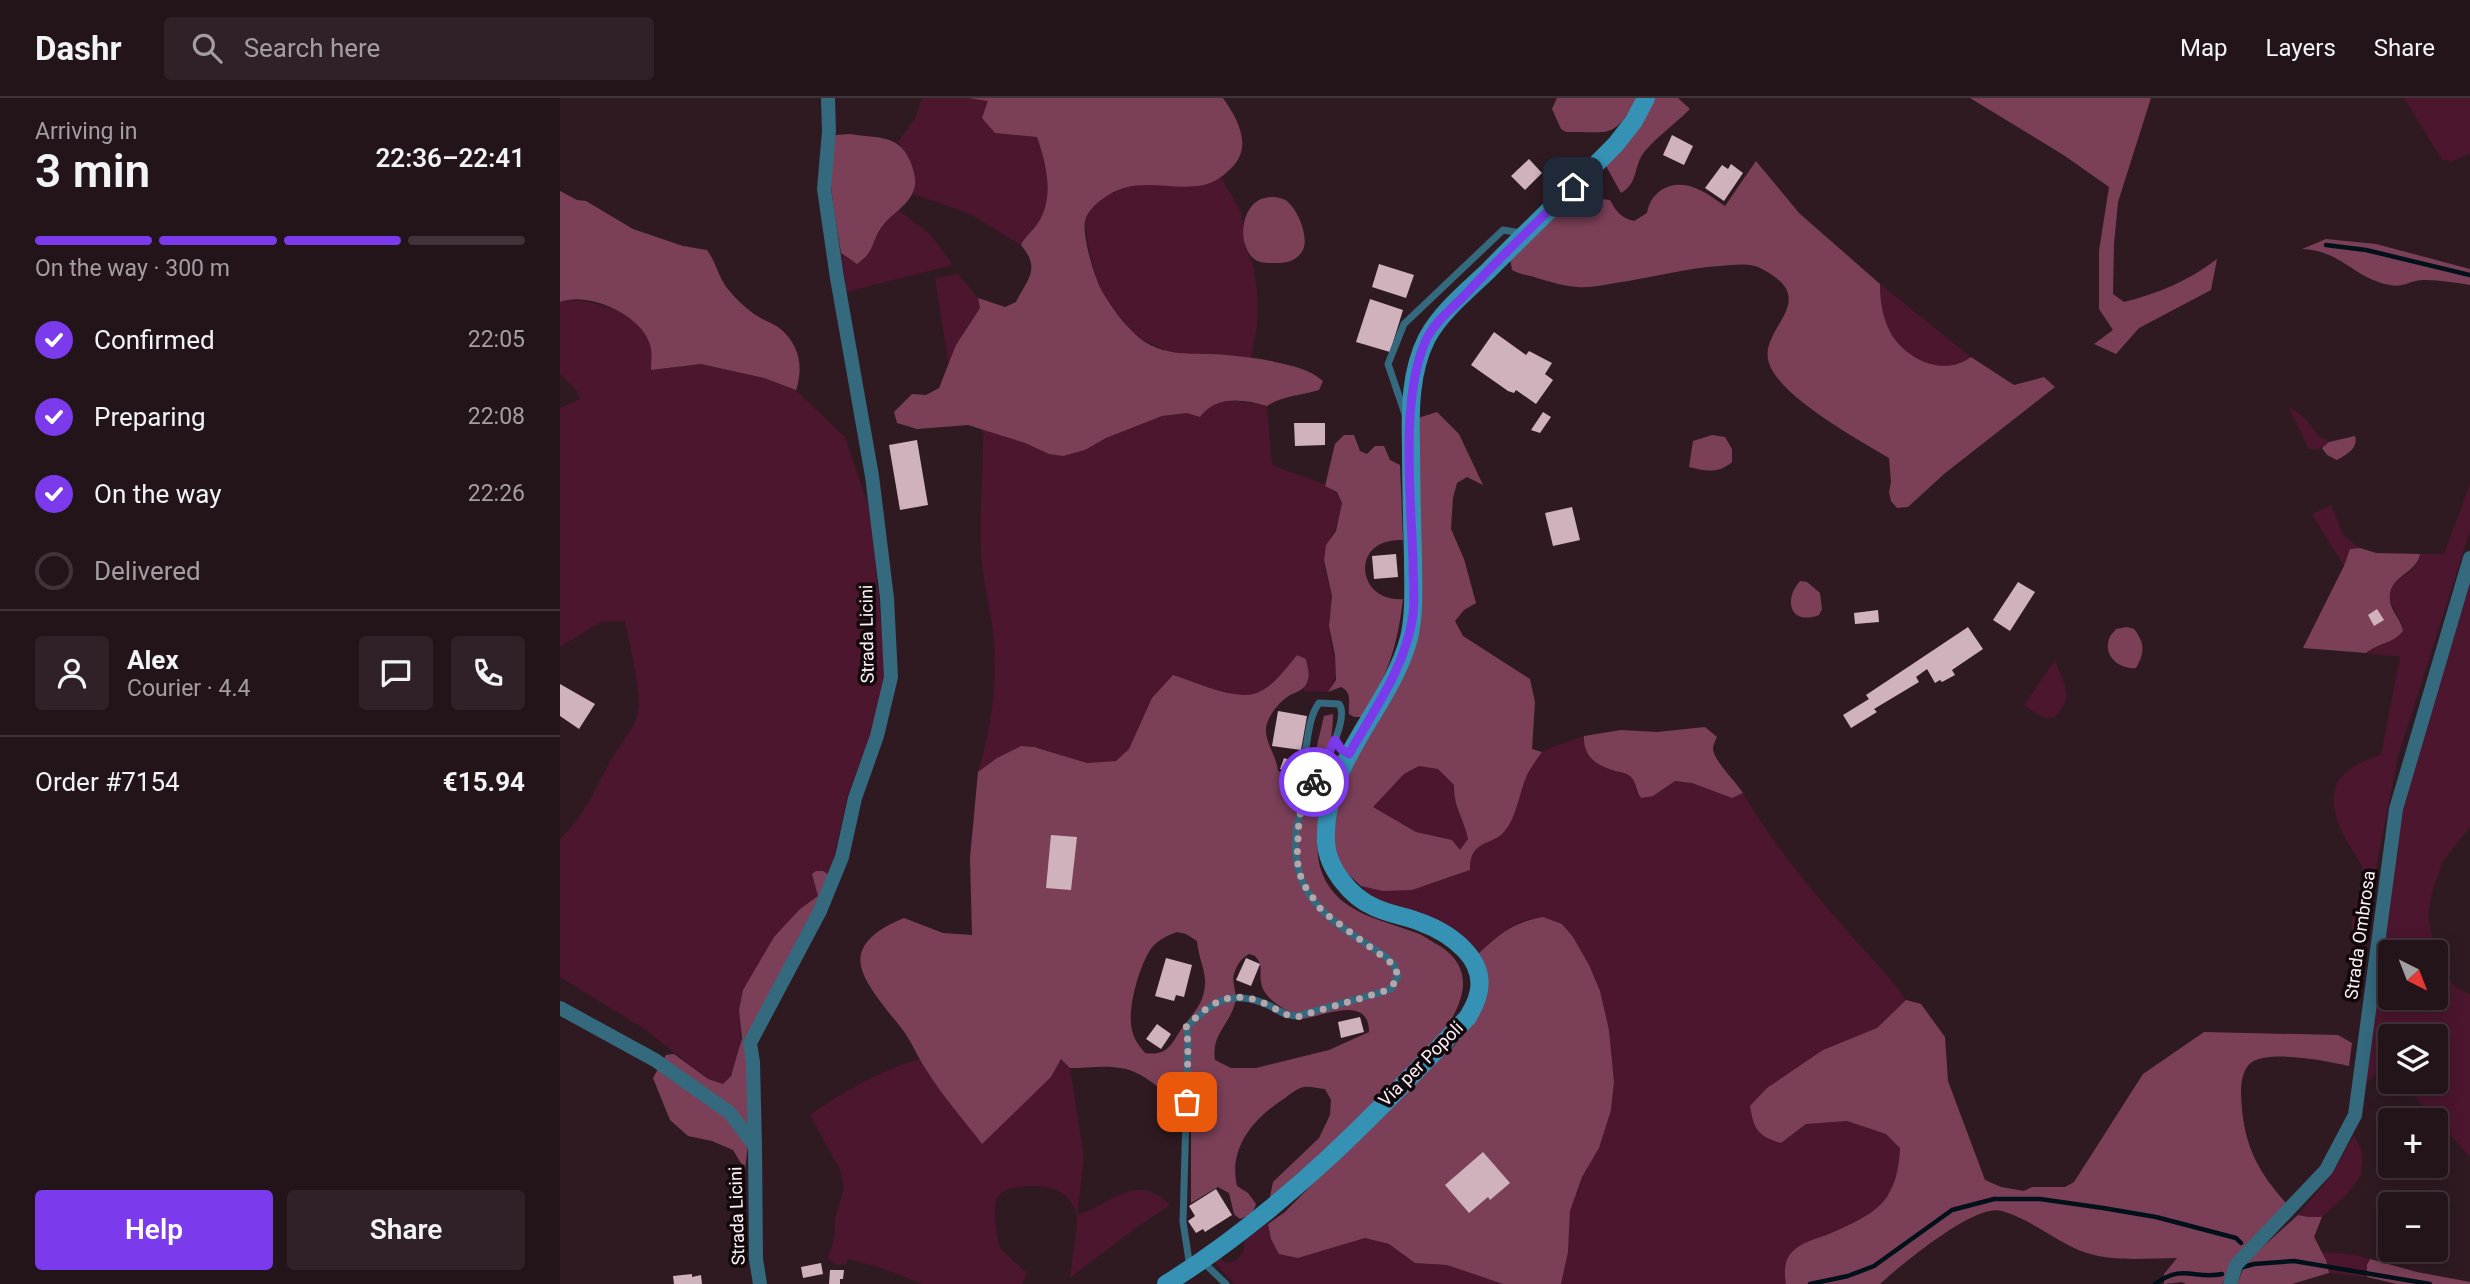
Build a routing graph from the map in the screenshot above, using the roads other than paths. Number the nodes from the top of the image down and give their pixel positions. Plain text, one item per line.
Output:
1 (828, 98) edge
2 (1646, 98) edge
3 (1525, 234) junction
4 (1410, 430) junction
5 (2470, 558) edge
6 (1335, 740) junction
7 (1349, 754) junction
8 (1304, 759) dead end
9 (560, 1008) edge
10 (755, 1146) junction
11 (1196, 1264) junction
12 (760, 1284) edge
13 (1166, 1284) edge
14 (1226, 1284) edge
15 (2230, 1284) edge

1 - 10 street, Strada Licini
2 - 3 main road, Via per Popoli
3 - 4 main road, Via per Popoli
3 - 4 lane
4 - 7 main road, Via per Popoli
5 - 15 street, Strada Ombrosa
6 - 7 lane
6 - 8 lane
6 - 11 lane
7 - 11 main road, Via per Popoli
9 - 10 street, Strada Licini
10 - 12 street, Strada Licini
11 - 13 main road, Via per Popoli
11 - 14 lane

